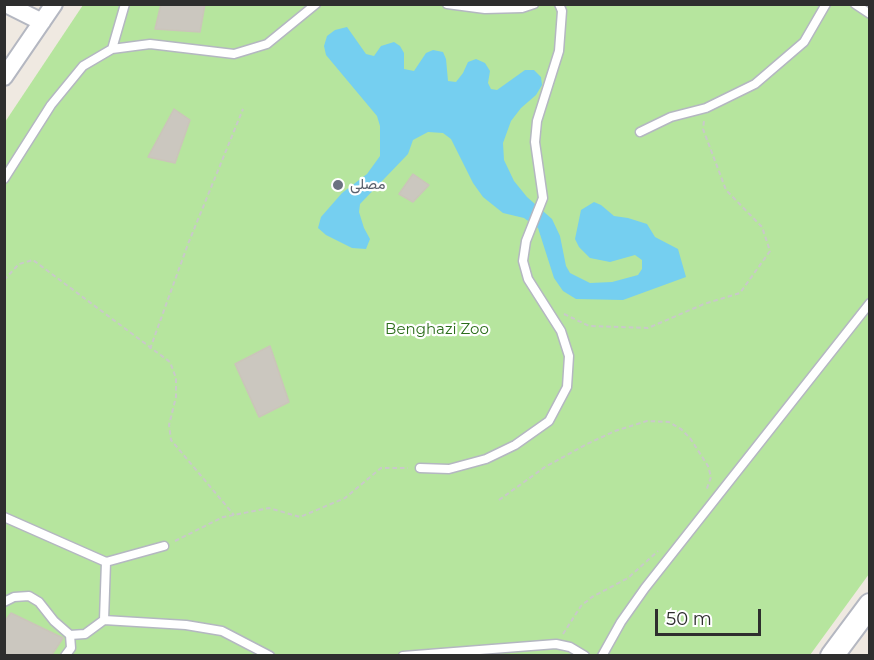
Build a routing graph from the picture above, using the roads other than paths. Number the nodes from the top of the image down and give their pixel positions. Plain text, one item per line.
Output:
1 (6, 4) edge
2 (54, 4) edge
3 (125, 4) edge
4 (316, 4) edge
5 (447, 4) edge
6 (534, 4) edge
7 (559, 4) edge
8 (826, 4) edge
9 (855, 4) edge
10 (870, 14) edge
11 (42, 22) junction
12 (112, 49) junction
13 (4, 77) edge
14 (640, 132) dead end
15 (4, 179) edge
16 (870, 303) edge
17 (420, 468) road end
18 (4, 517) edge
19 (164, 546) road end
20 (106, 562) junction
21 (4, 603) edge
22 (870, 605) edge
23 (104, 620) junction
24 (870, 627) edge
25 (70, 635) junction
26 (65, 656) edge
27 (270, 656) edge
28 (403, 656) edge
29 (585, 656) edge
30 (602, 656) edge
31 (832, 656) edge
32 (849, 656) edge

1 - 11 street
2 - 11 street
3 - 12 lane
4 - 12 lane
5 - 6 lane
7 - 17 lane
8 - 14 lane
9 - 10 lane
11 - 13 street
12 - 15 lane
16 - 30 lane
18 - 20 lane
19 - 20 lane
20 - 23 lane
21 - 25 lane
22 - 31 main road
23 - 25 lane
23 - 27 lane
24 - 32 main road
25 - 26 lane
28 - 29 lane

